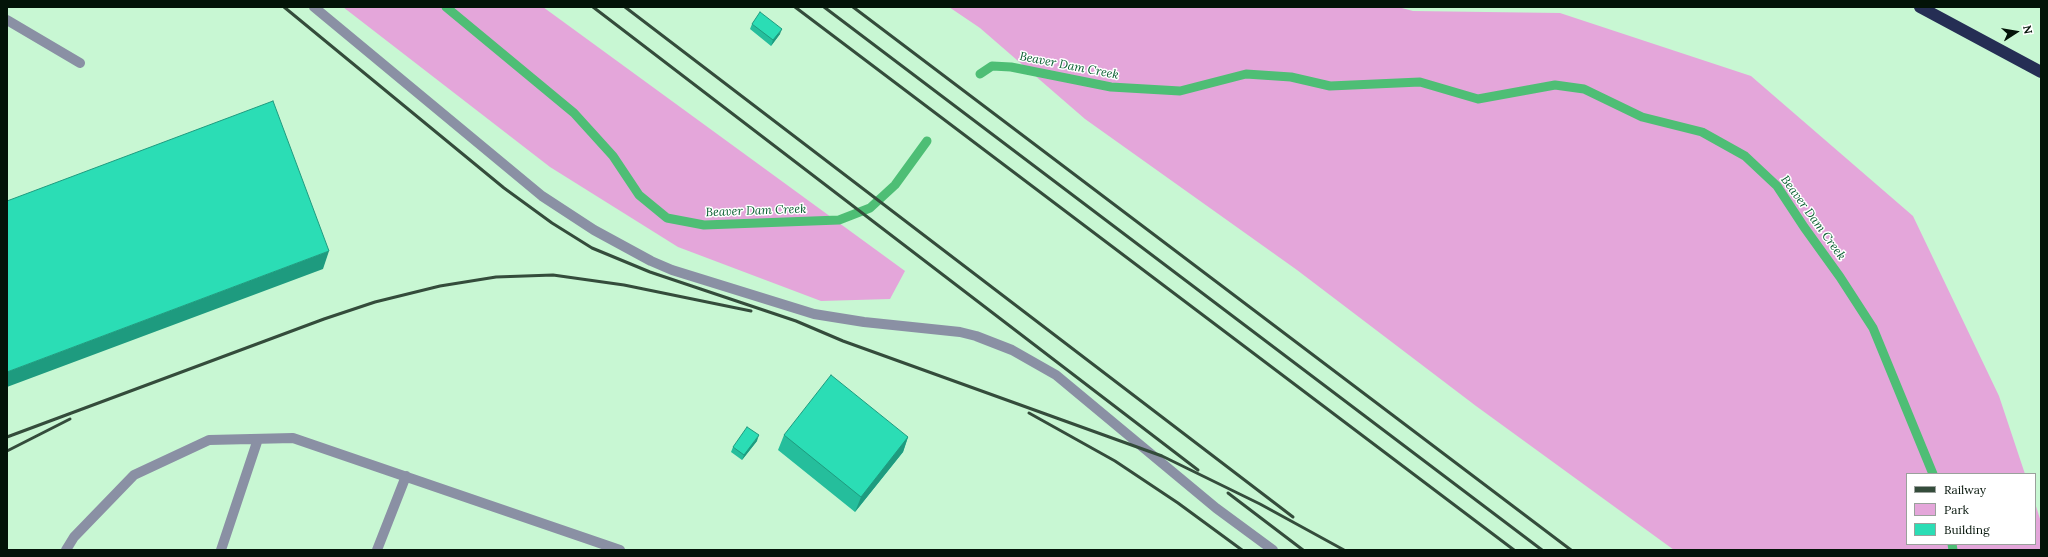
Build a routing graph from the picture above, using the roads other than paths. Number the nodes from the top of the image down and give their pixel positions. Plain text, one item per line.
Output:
1 (314, 7) edge
2 (1920, 7) edge
3 (7, 20) edge
4 (2026, 62) junction
5 (80, 63) dead end
6 (2041, 72) edge
7 (2041, 75) edge
8 (258, 439) junction
9 (406, 476) junction
10 (66, 550) edge
11 (221, 550) edge
12 (377, 550) edge
13 (620, 550) edge
14 (1272, 550) edge

1 - 14 lane
2 - 4 highway
3 - 5 lane
4 - 6 highway
4 - 7 highway
8 - 9 lane
8 - 10 lane
8 - 11 lane
9 - 12 lane
9 - 13 lane

